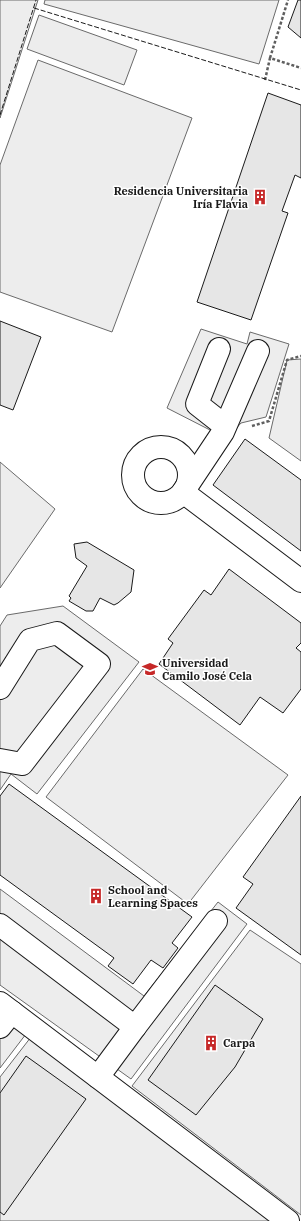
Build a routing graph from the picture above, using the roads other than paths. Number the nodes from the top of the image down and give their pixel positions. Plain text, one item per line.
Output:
1 (219, 349) dead end
2 (258, 351) dead end
3 (225, 426) junction
4 (301, 581) edge
5 (0, 688) edge
6 (0, 760) edge
7 (216, 921) dead end
8 (0, 925) edge
9 (4, 1014) edge
10 (135, 1027) junction
11 (98, 1077) junction
12 (288, 1221) edge

1 - 3 lane
2 - 3 lane
3 - 4 lane
5 - 6 lane
7 - 10 lane
8 - 10 lane
9 - 11 lane
10 - 11 lane
11 - 12 lane

